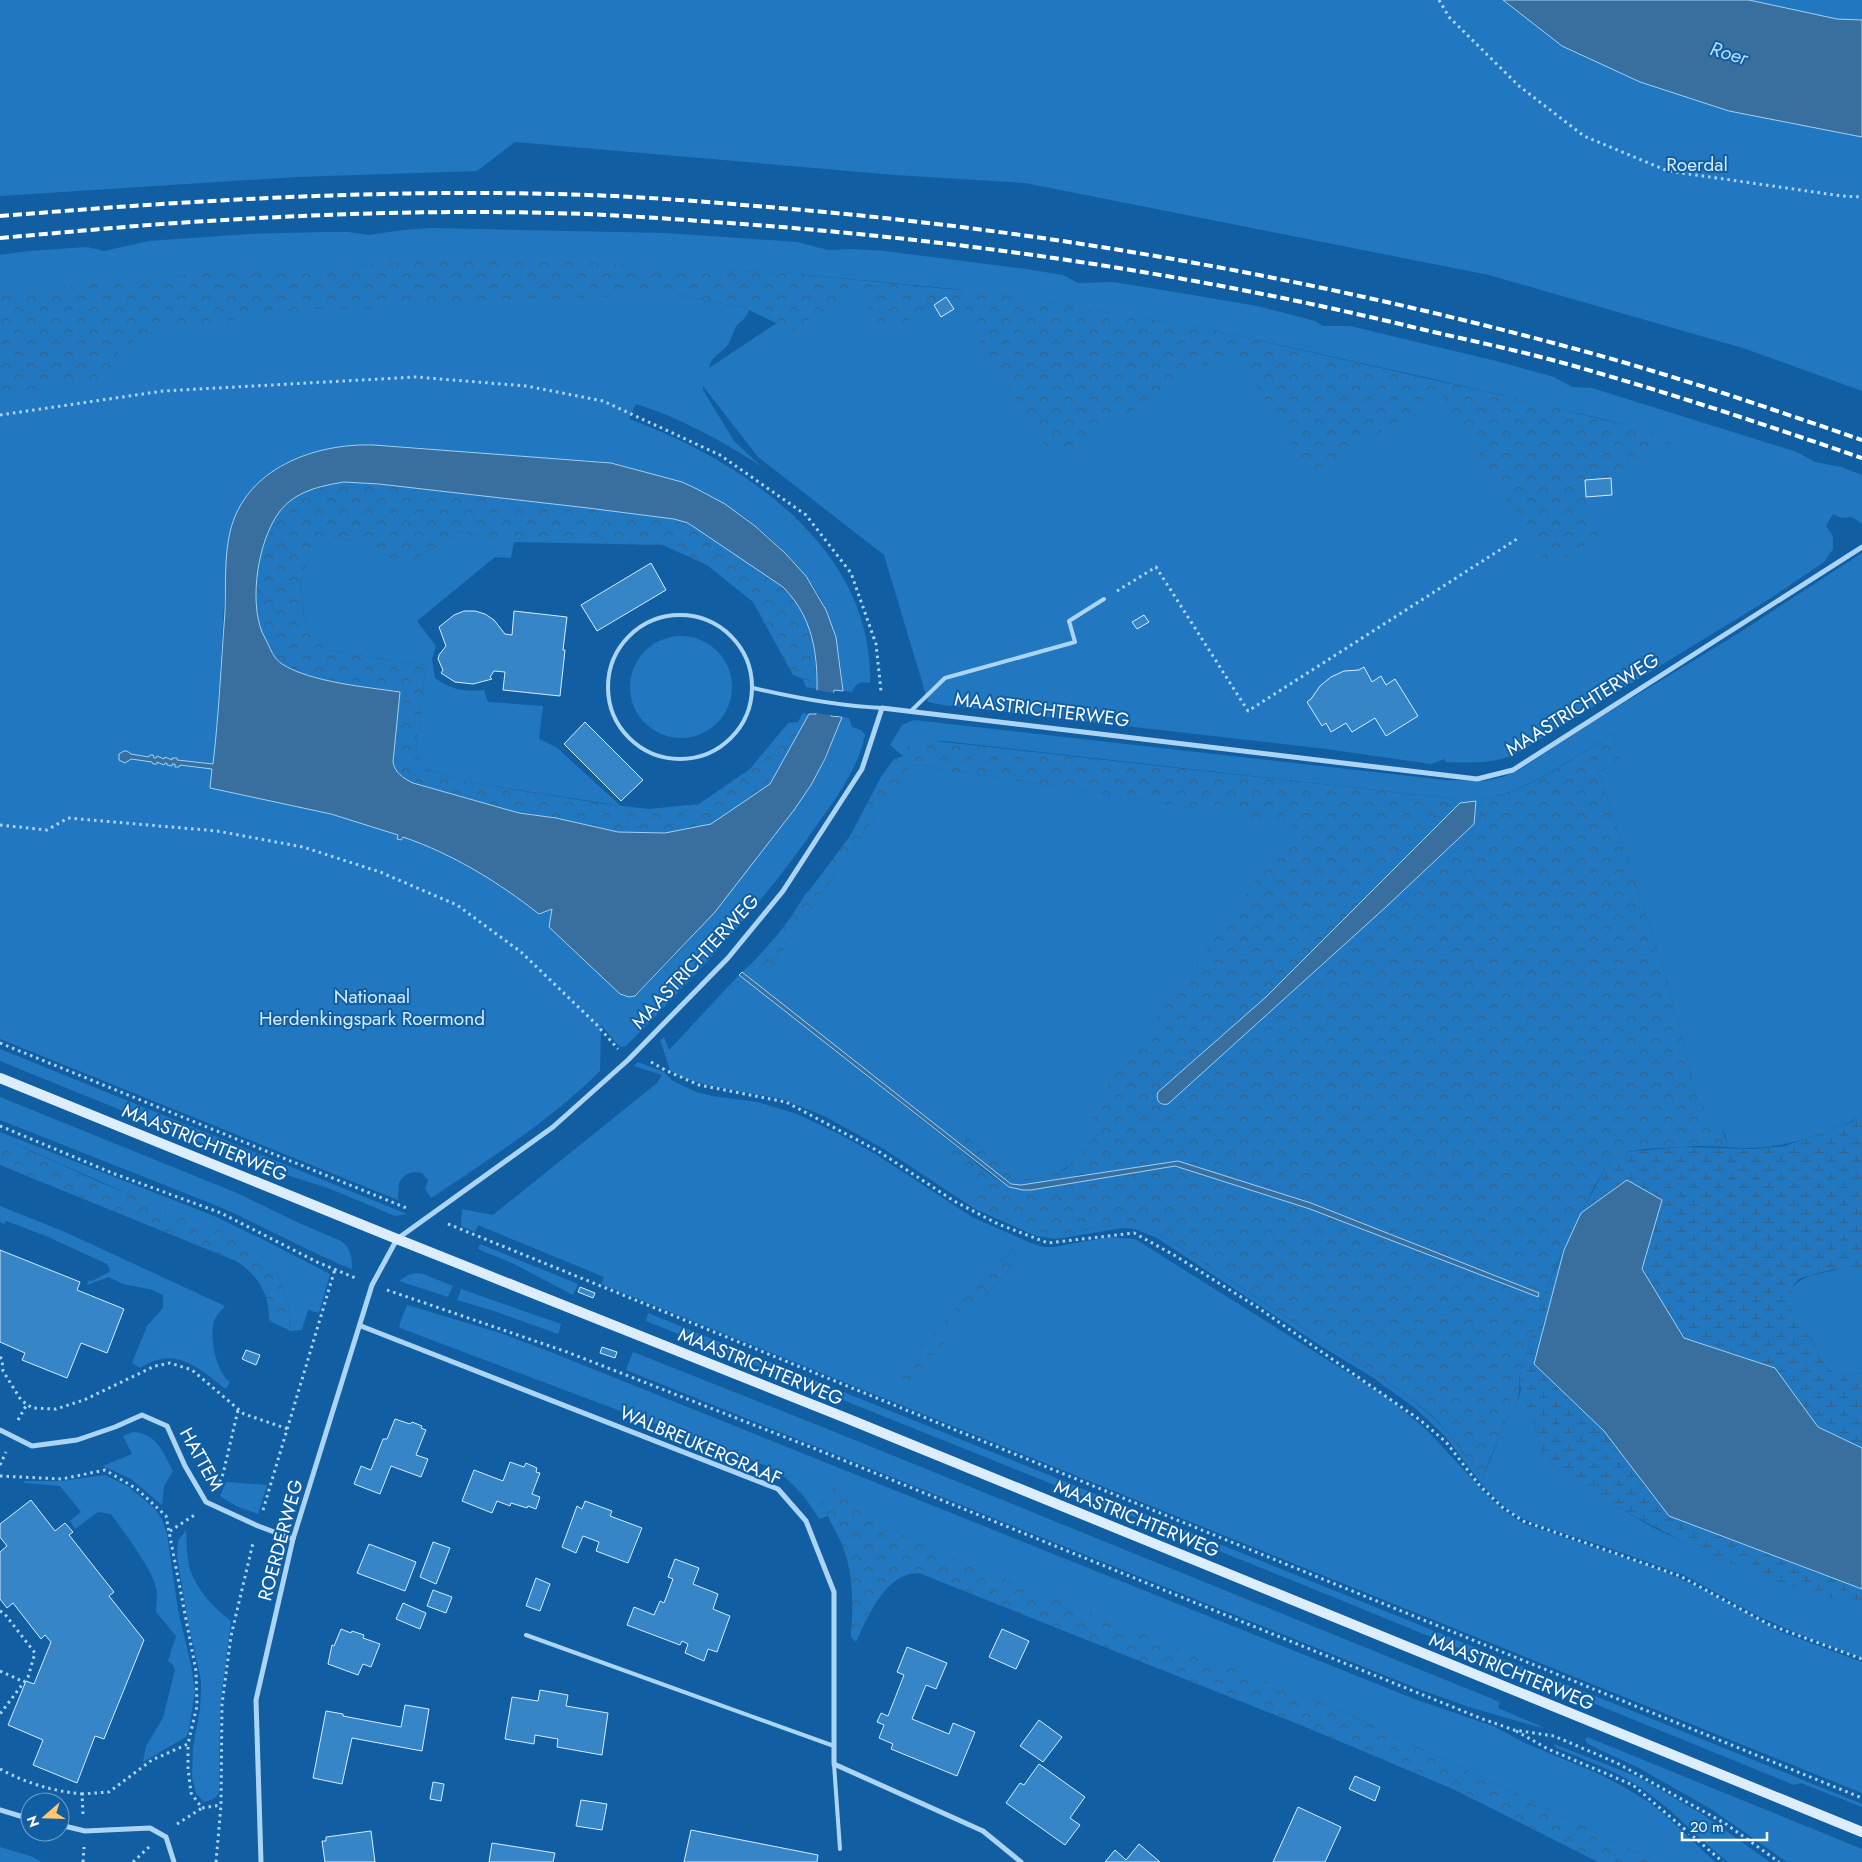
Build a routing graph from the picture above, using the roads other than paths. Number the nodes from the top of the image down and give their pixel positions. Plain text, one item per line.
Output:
1 (1862, 546) edge
2 (1104, 599) road end
3 (753, 688) junction
4 (882, 708) junction
5 (911, 711) junction
6 (0, 1078) edge
7 (397, 1240) junction
8 (361, 1326) junction
9 (0, 1430) edge
10 (293, 1539) junction
11 (526, 1635) dead end
12 (834, 1746) junction
13 (834, 1764) junction
14 (0, 1810) edge
15 (20, 1816) edge
16 (70, 1828) edge
17 (1862, 1832) edge
18 (840, 1849) dead end
19 (174, 1862) edge
20 (261, 1862) edge
21 (1021, 1862) edge

1 - 5 street, MAASTRICHTERWEG
2 - 5 lane
3 - 3 lane
3 - 4 lane
4 - 5 street, MAASTRICHTERWEG
4 - 7 street, MAASTRICHTERWEG
6 - 7 main road, MAASTRICHTERWEG
7 - 8 street, ROERDERWEG
7 - 17 main road, MAASTRICHTERWEG
8 - 10 street, ROERDERWEG
8 - 12 street, WALBREUKERGRAAF
9 - 10 street, HATTEM
10 - 20 street, ROERDERWEG
11 - 12 lane
12 - 13 street, WALBREUKERGRAAF
13 - 18 lane, WALBREUKERGRAAF
13 - 21 street
14 - 15 street
16 - 19 street

